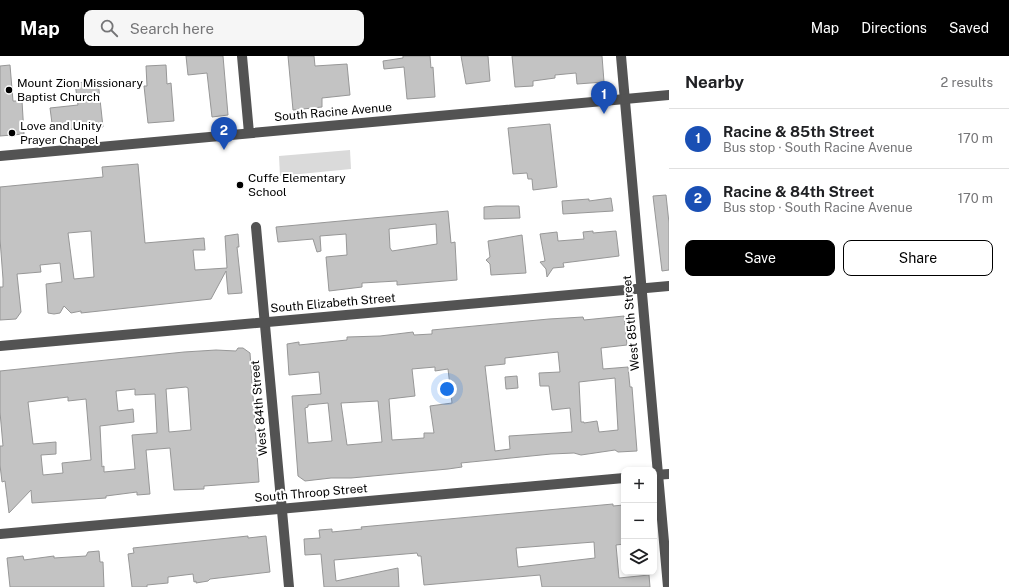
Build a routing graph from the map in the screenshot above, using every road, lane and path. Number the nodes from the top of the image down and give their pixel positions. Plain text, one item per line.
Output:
1 (242, 56) edge
2 (621, 56) edge
3 (669, 94) edge
4 (624, 99) junction
5 (249, 133) junction
6 (0, 156) edge
7 (256, 227) dead end
8 (669, 286) edge
9 (641, 288) junction
10 (265, 322) junction
11 (0, 346) edge
12 (655, 467) edge
13 (669, 474) edge
14 (657, 475) edge
15 (621, 478) edge
16 (657, 484) edge
17 (282, 509) junction
18 (0, 534) edge
19 (289, 587) edge
20 (668, 587) edge

1 - 5 street
2 - 4 street, West 85th Street
3 - 4 street, South Racine Avenue
4 - 5 street, South Racine Avenue
4 - 9 street, West 85th Street
5 - 6 street, South Racine Avenue
7 - 10 street, West 84th Street
8 - 9 street, South Elizabeth Street
9 - 10 street, South Elizabeth Street
9 - 12 street, West 85th Street
10 - 11 street, South Elizabeth Street
10 - 17 street, West 84th Street
13 - 14 street
15 - 17 street, South Throop Street
16 - 20 street, West 85th Street
17 - 18 street, South Throop Street
17 - 19 street, West 84th Street

